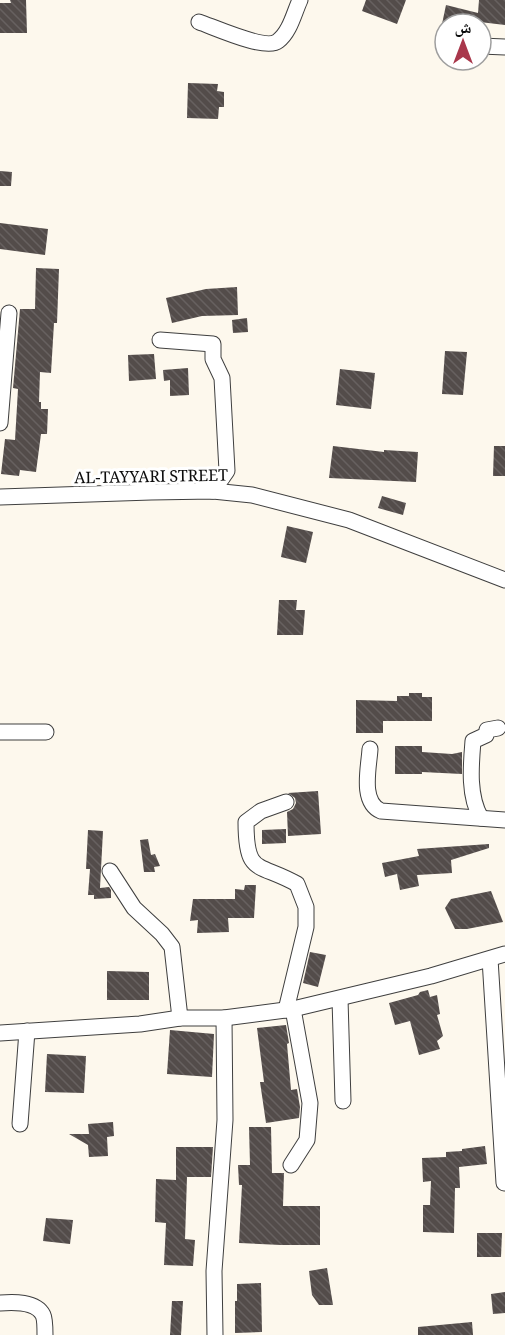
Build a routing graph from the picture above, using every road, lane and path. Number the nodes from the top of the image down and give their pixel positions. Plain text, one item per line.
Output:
1 (300, 0) edge
2 (199, 22) dead end
3 (9, 313) dead end
4 (159, 340) dead end
5 (0, 423) edge
6 (213, 492) junction
7 (0, 497) edge
8 (505, 579) edge
9 (498, 728) dead end
10 (0, 732) edge
11 (46, 732) dead end
12 (370, 748) dead end
13 (286, 802) dead end
14 (481, 818) junction
15 (505, 820) edge
16 (110, 871) dead end
17 (498, 957) edge
18 (340, 999) junction
19 (290, 1010) junction
20 (180, 1018) junction
21 (224, 1018) junction
22 (27, 1031) junction
23 (0, 1033) edge
24 (500, 1043) edge
25 (344, 1101) dead end
26 (20, 1124) dead end
27 (291, 1165) dead end
28 (504, 1183) edge
29 (0, 1303) edge
30 (45, 1335) edge
31 (215, 1335) edge

1 - 2 street
3 - 5 street
4 - 6 street
6 - 7 street, AL-TAYYARI STREET
6 - 8 street, AL-TAYYARI STREET
9 - 14 street
10 - 11 street
12 - 14 street
13 - 19 street
14 - 15 street
16 - 20 street
17 - 18 street
17 - 24 street
18 - 19 street
18 - 25 street
19 - 21 street
19 - 27 street
20 - 21 street
20 - 22 street
21 - 31 street
22 - 23 street
22 - 26 street
24 - 28 street
29 - 30 street

